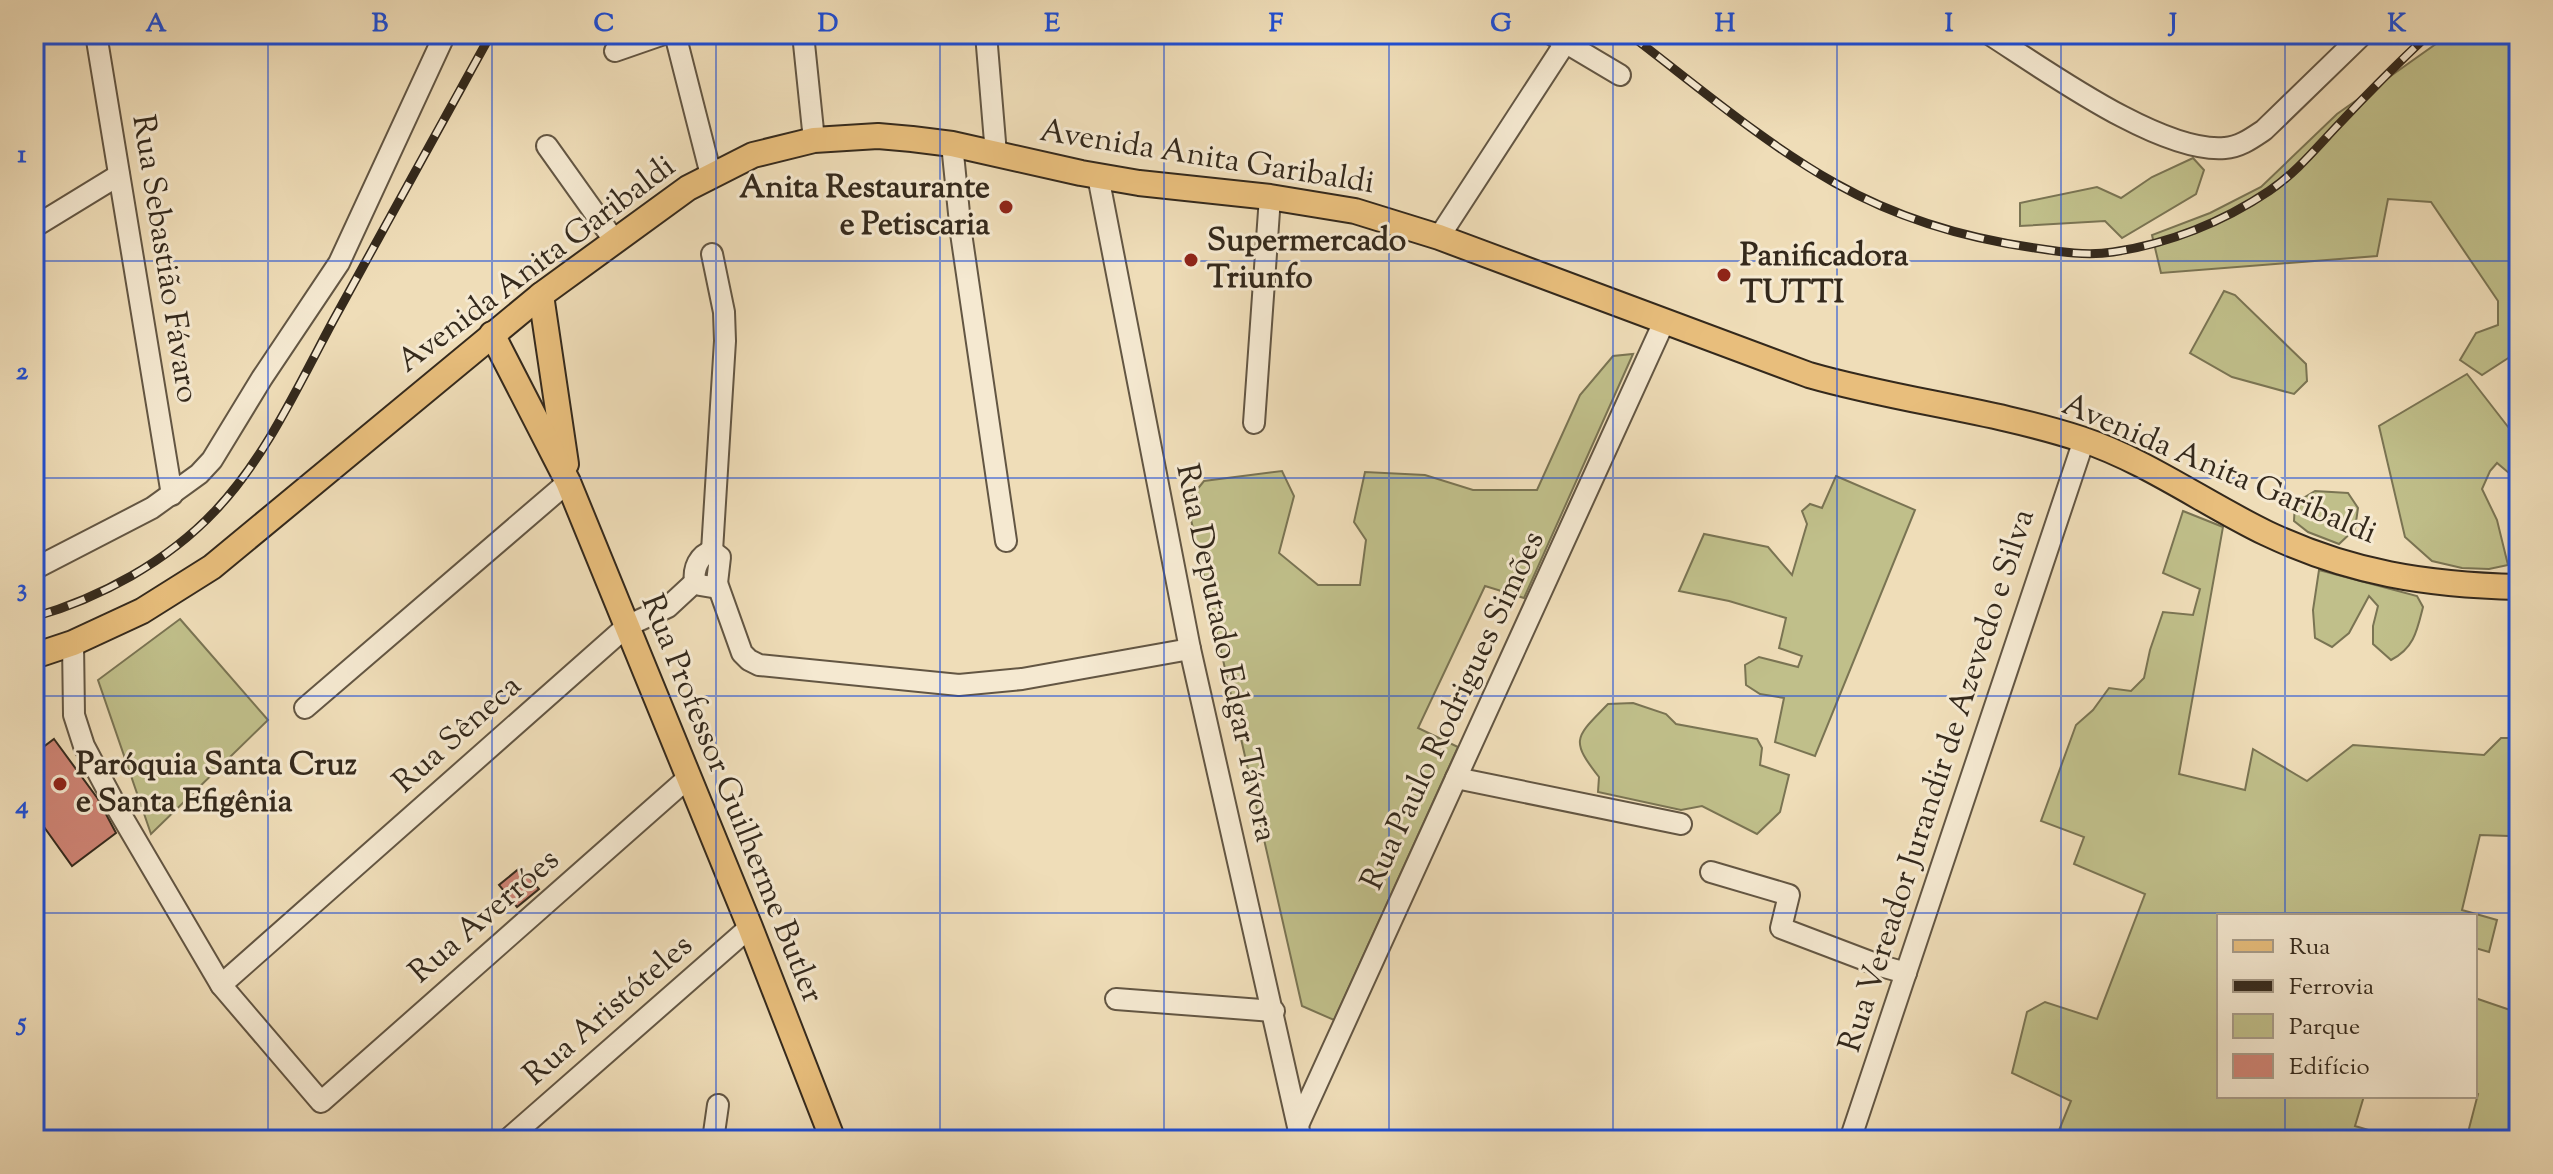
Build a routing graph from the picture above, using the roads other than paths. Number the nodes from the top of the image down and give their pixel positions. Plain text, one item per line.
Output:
1 (96, 34) edge
2 (445, 34) edge
3 (664, 34) edge
4 (675, 34) edge
5 (803, 34) edge
6 (986, 34) edge
7 (2363, 34) edge
8 (1998, 36) edge
9 (1563, 37) edge
10 (615, 51) dead end
11 (1620, 75) dead end
12 (814, 140) junction
13 (952, 144) junction
14 (547, 146) dead end
15 (996, 154) junction
16 (119, 175) junction
17 (711, 175) junction
18 (1098, 176) junction
19 (1270, 197) junction
20 (34, 227) edge
21 (1439, 237) junction
22 (614, 240) junction
23 (712, 254) dead end
24 (541, 295) junction
25 (1664, 322) junction
26 (492, 334) junction
27 (1254, 423) dead end
28 (2084, 440) junction
29 (568, 482) junction
30 (172, 495) junction
31 (1006, 541) dead end
32 (712, 551) junction
33 (34, 569) edge
34 (695, 582) junction
35 (717, 583) junction
36 (2519, 587) edge
37 (627, 626) junction
38 (73, 643) junction
39 (1190, 649) junction
40 (34, 656) edge
41 (305, 708) dead end
42 (689, 777) junction
43 (1456, 778) junction
44 (1681, 824) dead end
45 (1711, 872) dead end
46 (750, 927) junction
47 (1906, 973) junction
48 (221, 985) junction
49 (1116, 999) dead end
50 (1274, 1011) junction
51 (718, 1105) dead end
52 (1300, 1132) edge
53 (507, 1140) edge
54 (713, 1140) edge
55 (833, 1140) edge
56 (1850, 1140) edge

1 - 16 street, Rua Sebastião Fávaro
2 - 30 street
3 - 10 street
4 - 17 street
5 - 12 street
6 - 15 street
7 - 8 street
9 - 11 street
9 - 21 street
12 - 13 main road, Avenida Anita Garibaldi
12 - 17 main road, Avenida Anita Garibaldi
13 - 15 main road, Avenida Anita Garibaldi
13 - 31 street
14 - 22 street
15 - 18 main road, Avenida Anita Garibaldi
16 - 20 street
16 - 30 street, Rua Sebastião Fávaro
17 - 22 main road, Avenida Anita Garibaldi
18 - 19 main road, Avenida Anita Garibaldi
18 - 39 street, Rua Deputado Edgar Távora
19 - 21 main road, Avenida Anita Garibaldi
19 - 27 street
21 - 25 main road, Avenida Anita Garibaldi
22 - 24 main road, Avenida Anita Garibaldi
23 - 32 street
24 - 26 main road, Avenida Anita Garibaldi
24 - 29 main road, Rua Professor Guilherme Butler
25 - 28 main road, Avenida Anita Garibaldi
25 - 43 street, Rua Paulo Rodrigues Simões
26 - 29 main road, Rua Professor Guilherme Butler
26 - 38 main road, Avenida Anita Garibaldi
28 - 36 main road, Avenida Anita Garibaldi
28 - 47 street, Rua Vereador Jurandir de Azevedo e Silva
29 - 37 main road, Rua Professor Guilherme Butler
29 - 41 street
30 - 33 street
32 - 34 street, Rua Sêneca
32 - 35 street
34 - 35 street
34 - 37 street, Rua Sêneca
35 - 39 street
37 - 42 main road, Rua Professor Guilherme Butler
37 - 48 street, Rua Sêneca
38 - 40 main road, Avenida Anita Garibaldi
38 - 48 street
39 - 50 street, Rua Deputado Edgar Távora
42 - 46 main road, Rua Professor Guilherme Butler
42 - 48 street, Rua Averróes
43 - 44 street
43 - 52 street, Rua Paulo Rodrigues Simões
45 - 47 street
46 - 53 street, Rua Aristóteles
46 - 55 main road, Rua Professor Guilherme Butler
47 - 56 street, Rua Vereador Jurandir de Azevedo e Silva
49 - 50 street
50 - 52 street, Rua Deputado Edgar Távora
51 - 54 street

